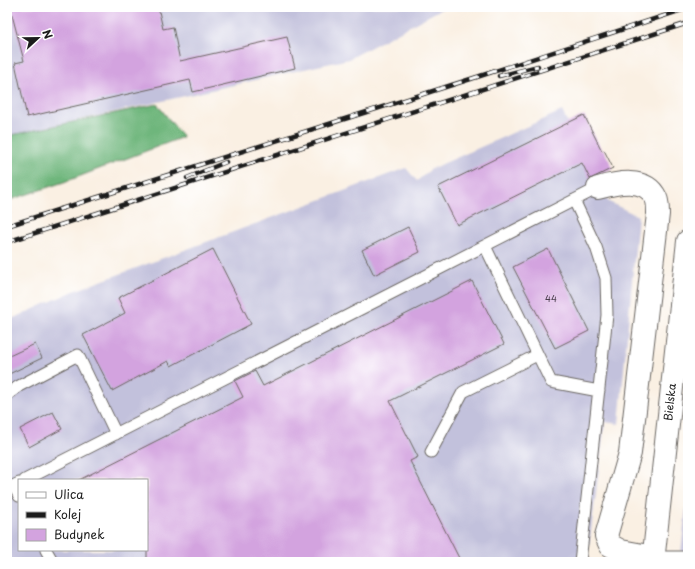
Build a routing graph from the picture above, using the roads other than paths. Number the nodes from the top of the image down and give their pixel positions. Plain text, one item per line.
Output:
1 (598, 188) joint
2 (574, 200) junction
3 (688, 241) edge
4 (485, 246) junction
5 (538, 355) junction
6 (599, 390) junction
7 (7, 395) edge
8 (116, 434) junction
9 (431, 452) dead end
10 (27, 479) edge
11 (47, 551) edge
12 (688, 557) edge
13 (654, 560) edge
14 (53, 562) edge
15 (580, 562) edge

1 - 2 lane
1 - 13 street
2 - 4 lane
2 - 6 lane
3 - 13 street, Bielska
4 - 5 lane
4 - 8 lane
5 - 6 lane
5 - 9 lane
6 - 15 lane
7 - 8 lane
8 - 10 lane
11 - 14 lane
12 - 13 lane

